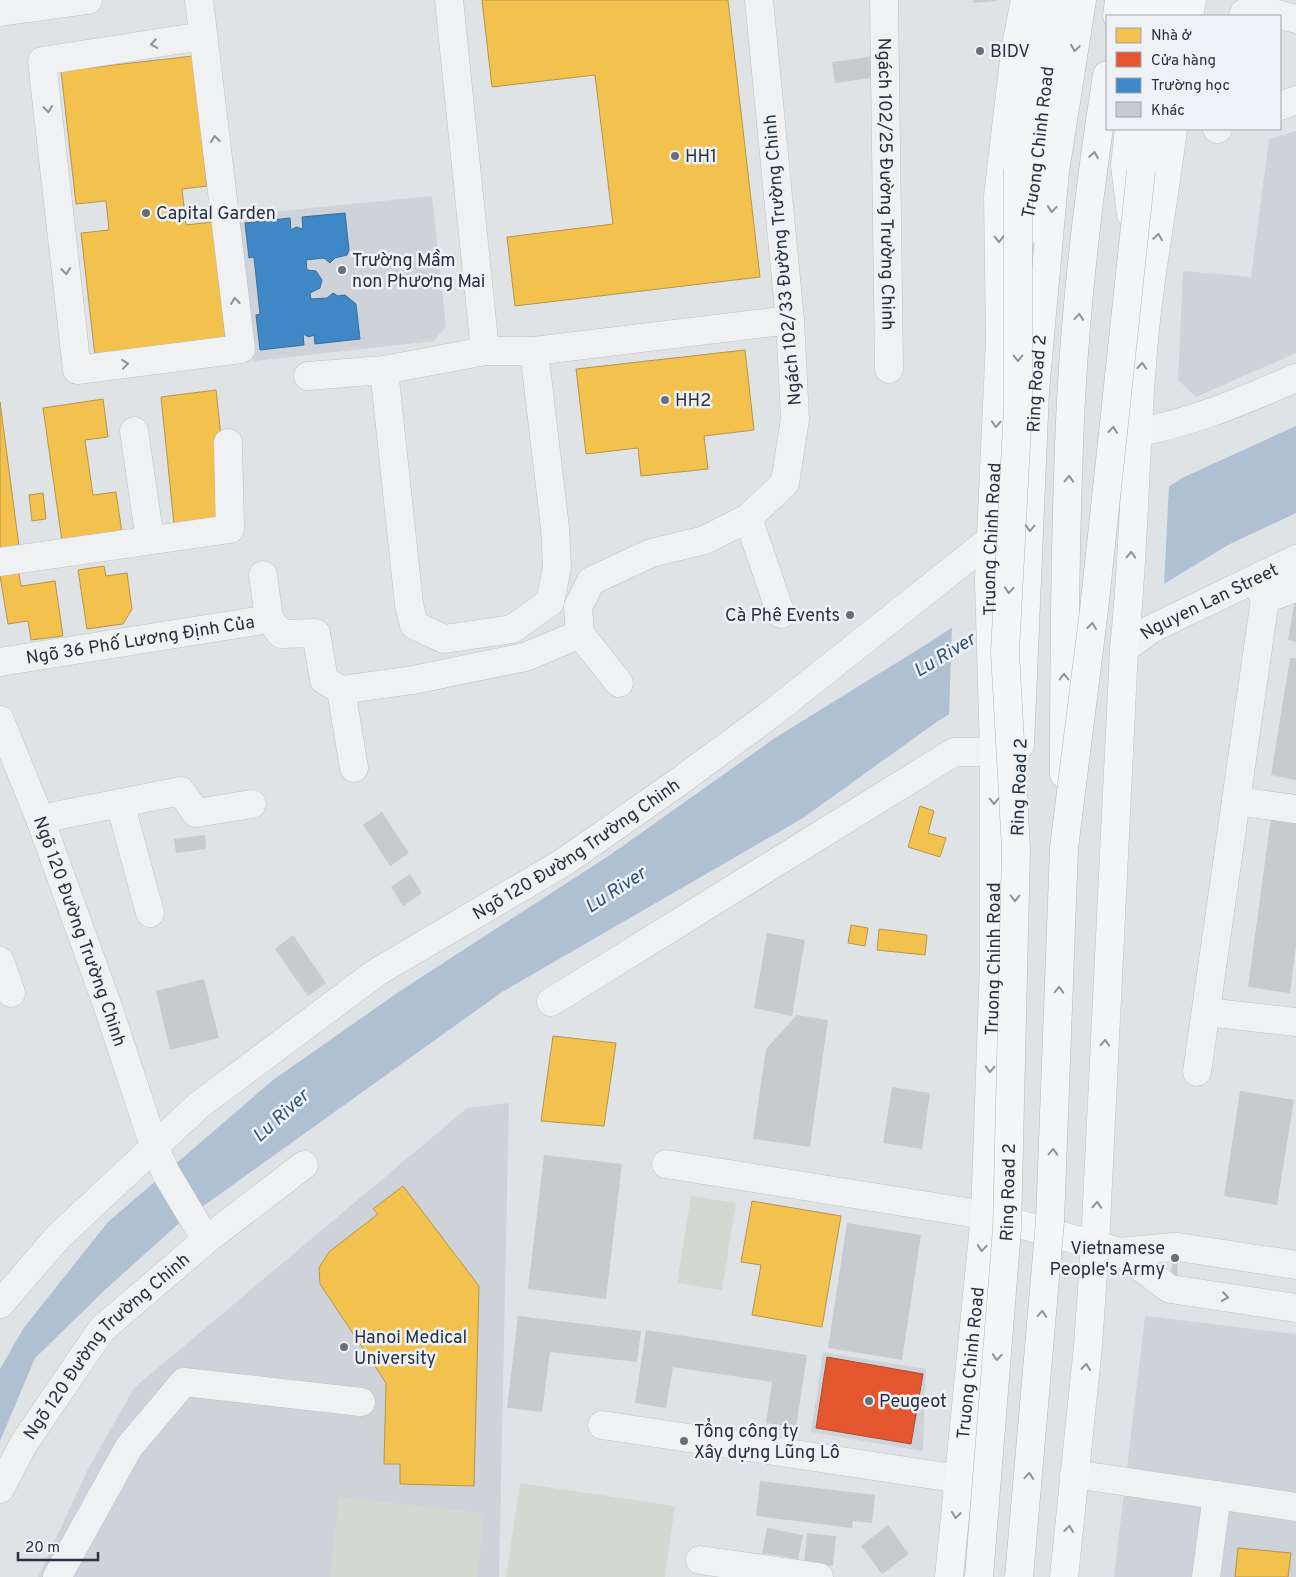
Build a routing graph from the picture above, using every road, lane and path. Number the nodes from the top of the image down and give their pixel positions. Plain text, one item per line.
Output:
1 (88, 0) edge
2 (199, 0) edge
3 (449, 0) edge
4 (759, 0) edge
5 (884, 0) edge
6 (1025, 0) edge
7 (1039, 0) edge
8 (1056, 0) edge
9 (1082, 0) edge
10 (1119, 0) edge
11 (1145, 0) edge
12 (1165, 0) edge
13 (1192, 0) edge
14 (0, 12) edge
15 (1117, 15) edge
16 (1143, 15) edge
17 (1163, 15) edge
18 (1189, 15) edge
19 (1243, 15) edge
20 (1281, 15) edge
21 (1281, 15) edge
22 (1296, 19) edge
23 (203, 36) junction
24 (1106, 83) edge
25 (1296, 100) edge
26 (1281, 106) edge
27 (1129, 130) edge
28 (1147, 130) edge
29 (1173, 130) edge
30 (790, 320) junction
31 (1146, 320) junction
32 (1000, 340) junction
33 (485, 350) junction
34 (534, 351) junction
35 (889, 369) dead end
36 (384, 370) junction
37 (308, 376) dead end
38 (1296, 378) edge
39 (134, 431) dead end
40 (1137, 432) junction
41 (228, 443) dead end
42 (748, 518) junction
43 (150, 540) junction
44 (990, 540) junction
45 (1296, 559) edge
46 (0, 562) edge
47 (263, 575) dead end
48 (1296, 588) edge
49 (1260, 589) junction
50 (781, 614) dead end
51 (269, 619) junction
52 (580, 634) junction
53 (1124, 650) junction
54 (0, 662) edge
55 (619, 684) dead end
56 (341, 690) junction
57 (0, 720) edge
58 (994, 752) junction
59 (354, 768) dead end
60 (1236, 801) junction
61 (120, 803) junction
62 (252, 804) dead end
63 (1296, 809) edge
64 (40, 819) junction
65 (1064, 848) junction
66 (1016, 849) junction
67 (150, 912) dead end
68 (0, 961) edge
69 (11, 993) dead end
70 (551, 1002) dead end
71 (1206, 1012) junction
72 (1296, 1022) edge
73 (1197, 1072) dead end
74 (154, 1146) junction
75 (666, 1164) dead end
76 (304, 1165) dead end
77 (985, 1215) junction
78 (206, 1240) junction
79 (1108, 1249) junction
80 (1296, 1264) edge
81 (0, 1304) edge
82 (1296, 1308) edge
83 (361, 1402) dead end
84 (602, 1426) dead end
85 (1074, 1474) junction
86 (960, 1479) junction
87 (0, 1489) edge
88 (1217, 1495) junction
89 (1296, 1507) edge
90 (700, 1560) dead end
91 (57, 1577) edge
92 (819, 1577) edge
93 (949, 1577) edge
94 (979, 1577) edge
95 (1019, 1577) edge
96 (1064, 1577) edge
97 (1206, 1577) edge

1 - 14 street
2 - 23 street
3 - 33 street
4 - 30 street, Ngách 102/33 Đường Trường Chinh
5 - 35 street, Ngách 102/25 Đường Trường Chinh
6 -> 32 main road, Truong Chinh Road
7 -> 66 main road, bridge
8 - 32 main road, Truong Chinh Road
9 -> 66 main road, Ring Road 2, bridge
10 - 15 main road
11 - 16 main road
12 - 17 main road
13 - 18 main road
19 - 20 street
21 - 22 street
23 -> 23 street
65 -> 24 main road, Ring Road 2, bridge
25 - 26 street
27 - 31 main road
65 -> 28 main road, bridge
31 -> 29 main road
30 - 34 street
30 - 42 street, Ngách 102/33 Đường Trường Chinh
40 -> 31 main road
32 -> 44 main road, Truong Chinh Road
33 - 34 street
33 - 36 street
34 - 36 street
36 - 37 street
38 - 40 street
39 - 43 street
53 -> 40 main road
41 - 43 street
42 - 50 street
42 - 52 street, Ngách 102/33 Đường Trường Chinh
43 - 46 street
44 - 58 main road, Truong Chinh Road
44 - 74 street, Ngõ 120 Đường Trường Chinh
45 - 49 street, Nguyen Lan Street
47 - 51 street, Ngõ 36 Phố Lương Định Của
48 - 49 street
49 - 53 street, Nguyen Lan Street
49 - 60 street
51 - 54 street, Ngõ 36 Phố Lương Định Của
51 - 56 street
52 - 55 street
52 - 56 street
79 -> 53 main road
56 - 59 street
57 - 64 street, Ngõ 120 Đường Trường Chinh
58 - 70 street
58 -> 77 main road, Truong Chinh Road
60 - 63 street
60 - 71 street
61 - 62 street
61 - 64 street
61 - 67 street
64 - 74 street, Ngõ 120 Đường Trường Chinh
95 -> 65 main road, Ring Road 2, bridge
66 -> 94 main road, Ring Road 2, bridge
68 - 69 street
71 - 72 street
71 - 73 street
74 - 78 street
74 - 81 street, Ngõ 120 Đường Trường Chinh
75 - 77 street
76 - 78 street, Ngõ 120 Đường Trường Chinh
77 - 79 main road
77 -> 86 main road, Truong Chinh Road
78 - 87 street, Ngõ 120 Đường Trường Chinh
79 - 80 street
79 -> 82 street
85 -> 79 main road
83 - 91 street
84 - 86 street
85 - 88 street
96 -> 85 main road
86 -> 93 main road, Truong Chinh Road
88 - 89 street
88 - 97 street
90 - 92 street

